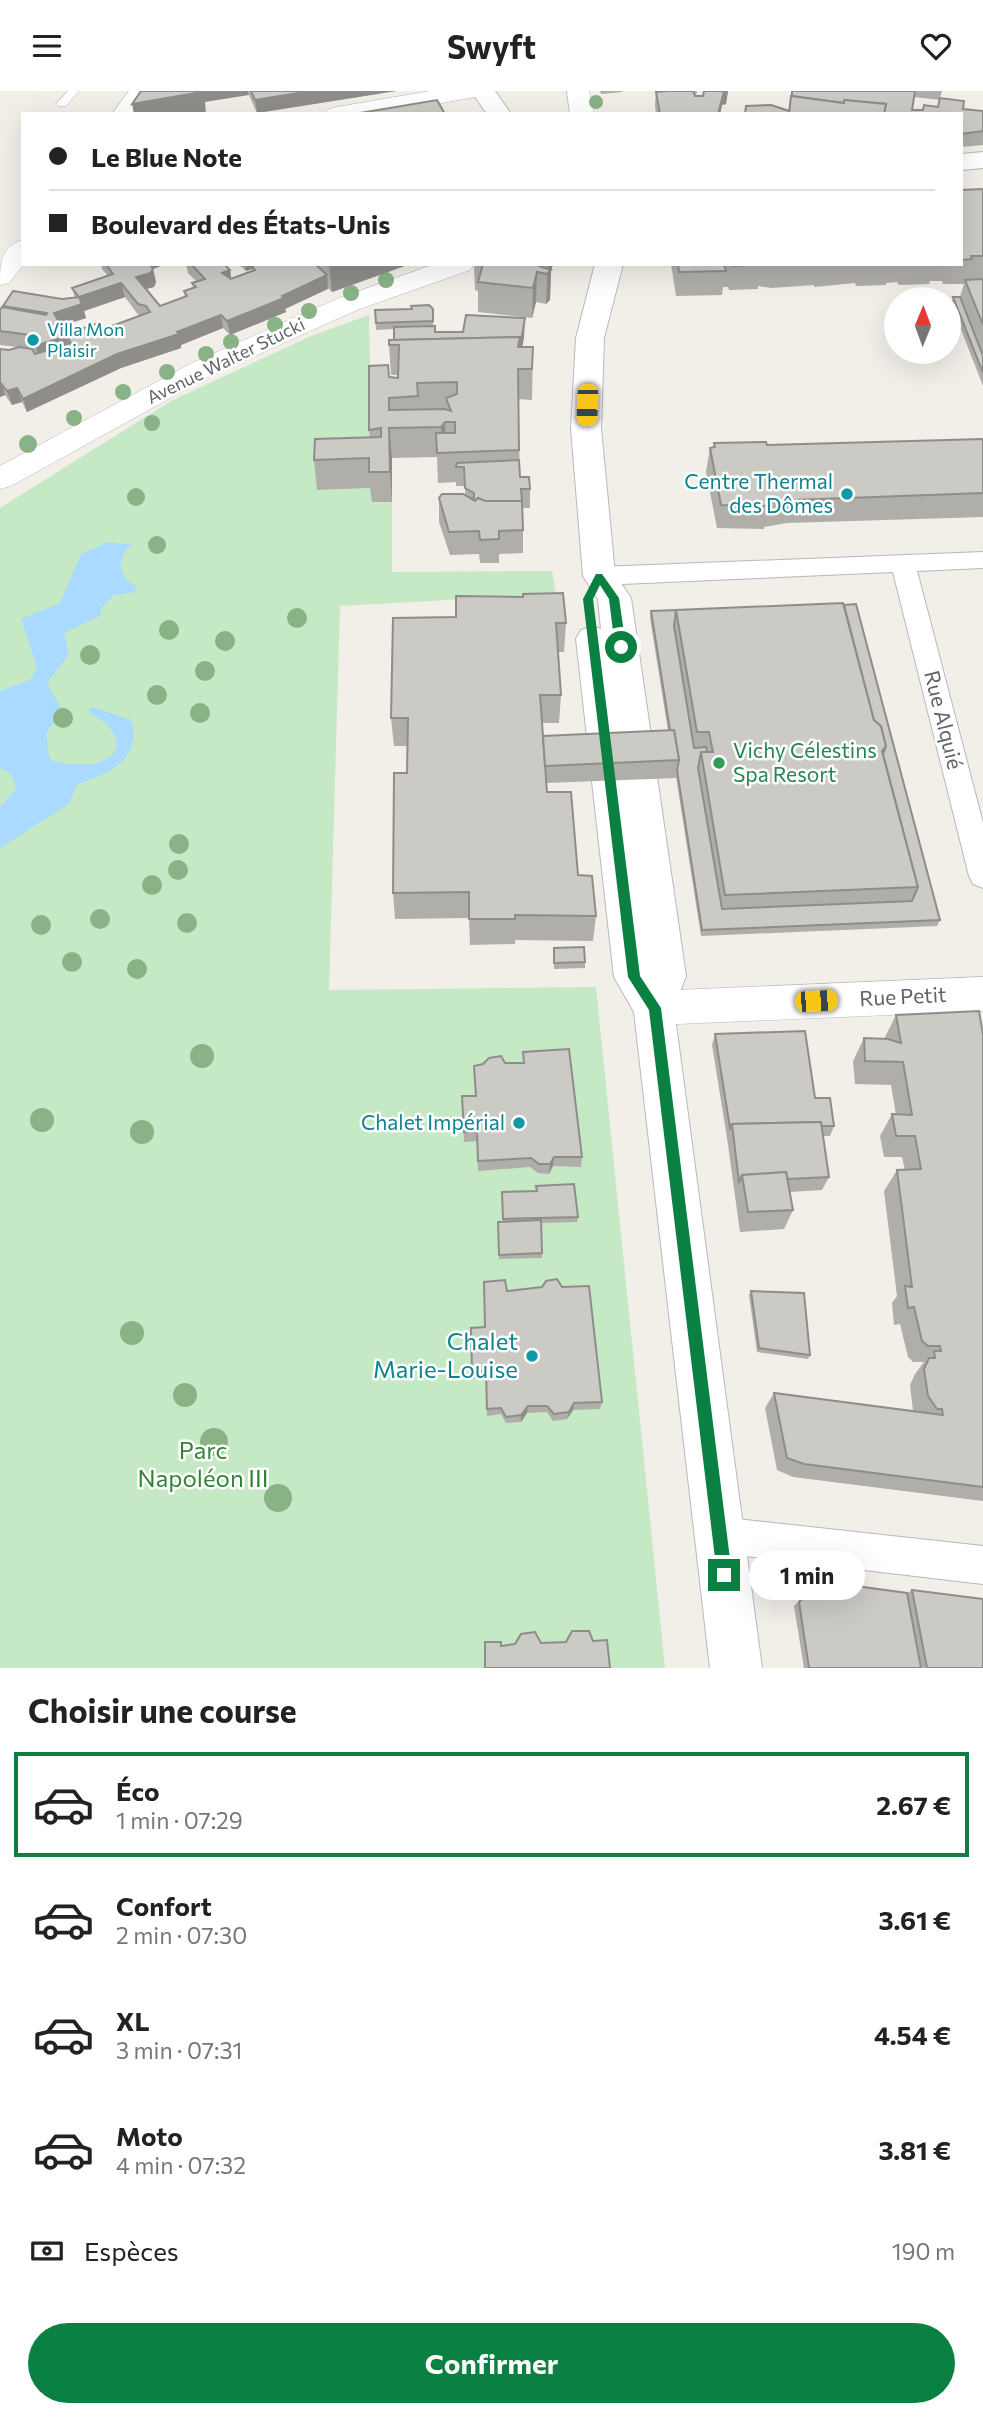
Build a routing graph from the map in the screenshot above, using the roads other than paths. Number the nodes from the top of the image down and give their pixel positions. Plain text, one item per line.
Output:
1 (74, 91) edge
2 (141, 91) edge
3 (483, 91) edge
4 (578, 91) edge
5 (464, 97) edge
6 (62, 104) dead end
7 (125, 112) edge
8 (352, 112) edge
9 (498, 112) edge
10 (582, 112) edge
11 (983, 160) edge
12 (963, 162) edge
13 (21, 251) edge
14 (455, 266) edge
15 (608, 267) edge
16 (0, 277) edge
17 (0, 479) edge
18 (983, 561) edge
19 (903, 564) junction
20 (599, 576) junction
21 (983, 876) edge
22 (983, 994) edge
23 (654, 1008) junction
24 (719, 1535) junction
25 (983, 1565) edge
26 (736, 1668) edge

1 - 6 lane
2 - 7 street
3 - 9 main road
4 - 10 street
5 - 8 street
11 - 12 main road
13 - 16 street
14 - 17 street, Avenue Walter Stucki
15 - 20 main road
18 - 19 street
19 - 20 street
19 - 21 street, Rue Alquié
20 - 23 main road
22 - 23 street, Rue Petit
23 - 24 main road
24 - 25 street
24 - 26 main road

